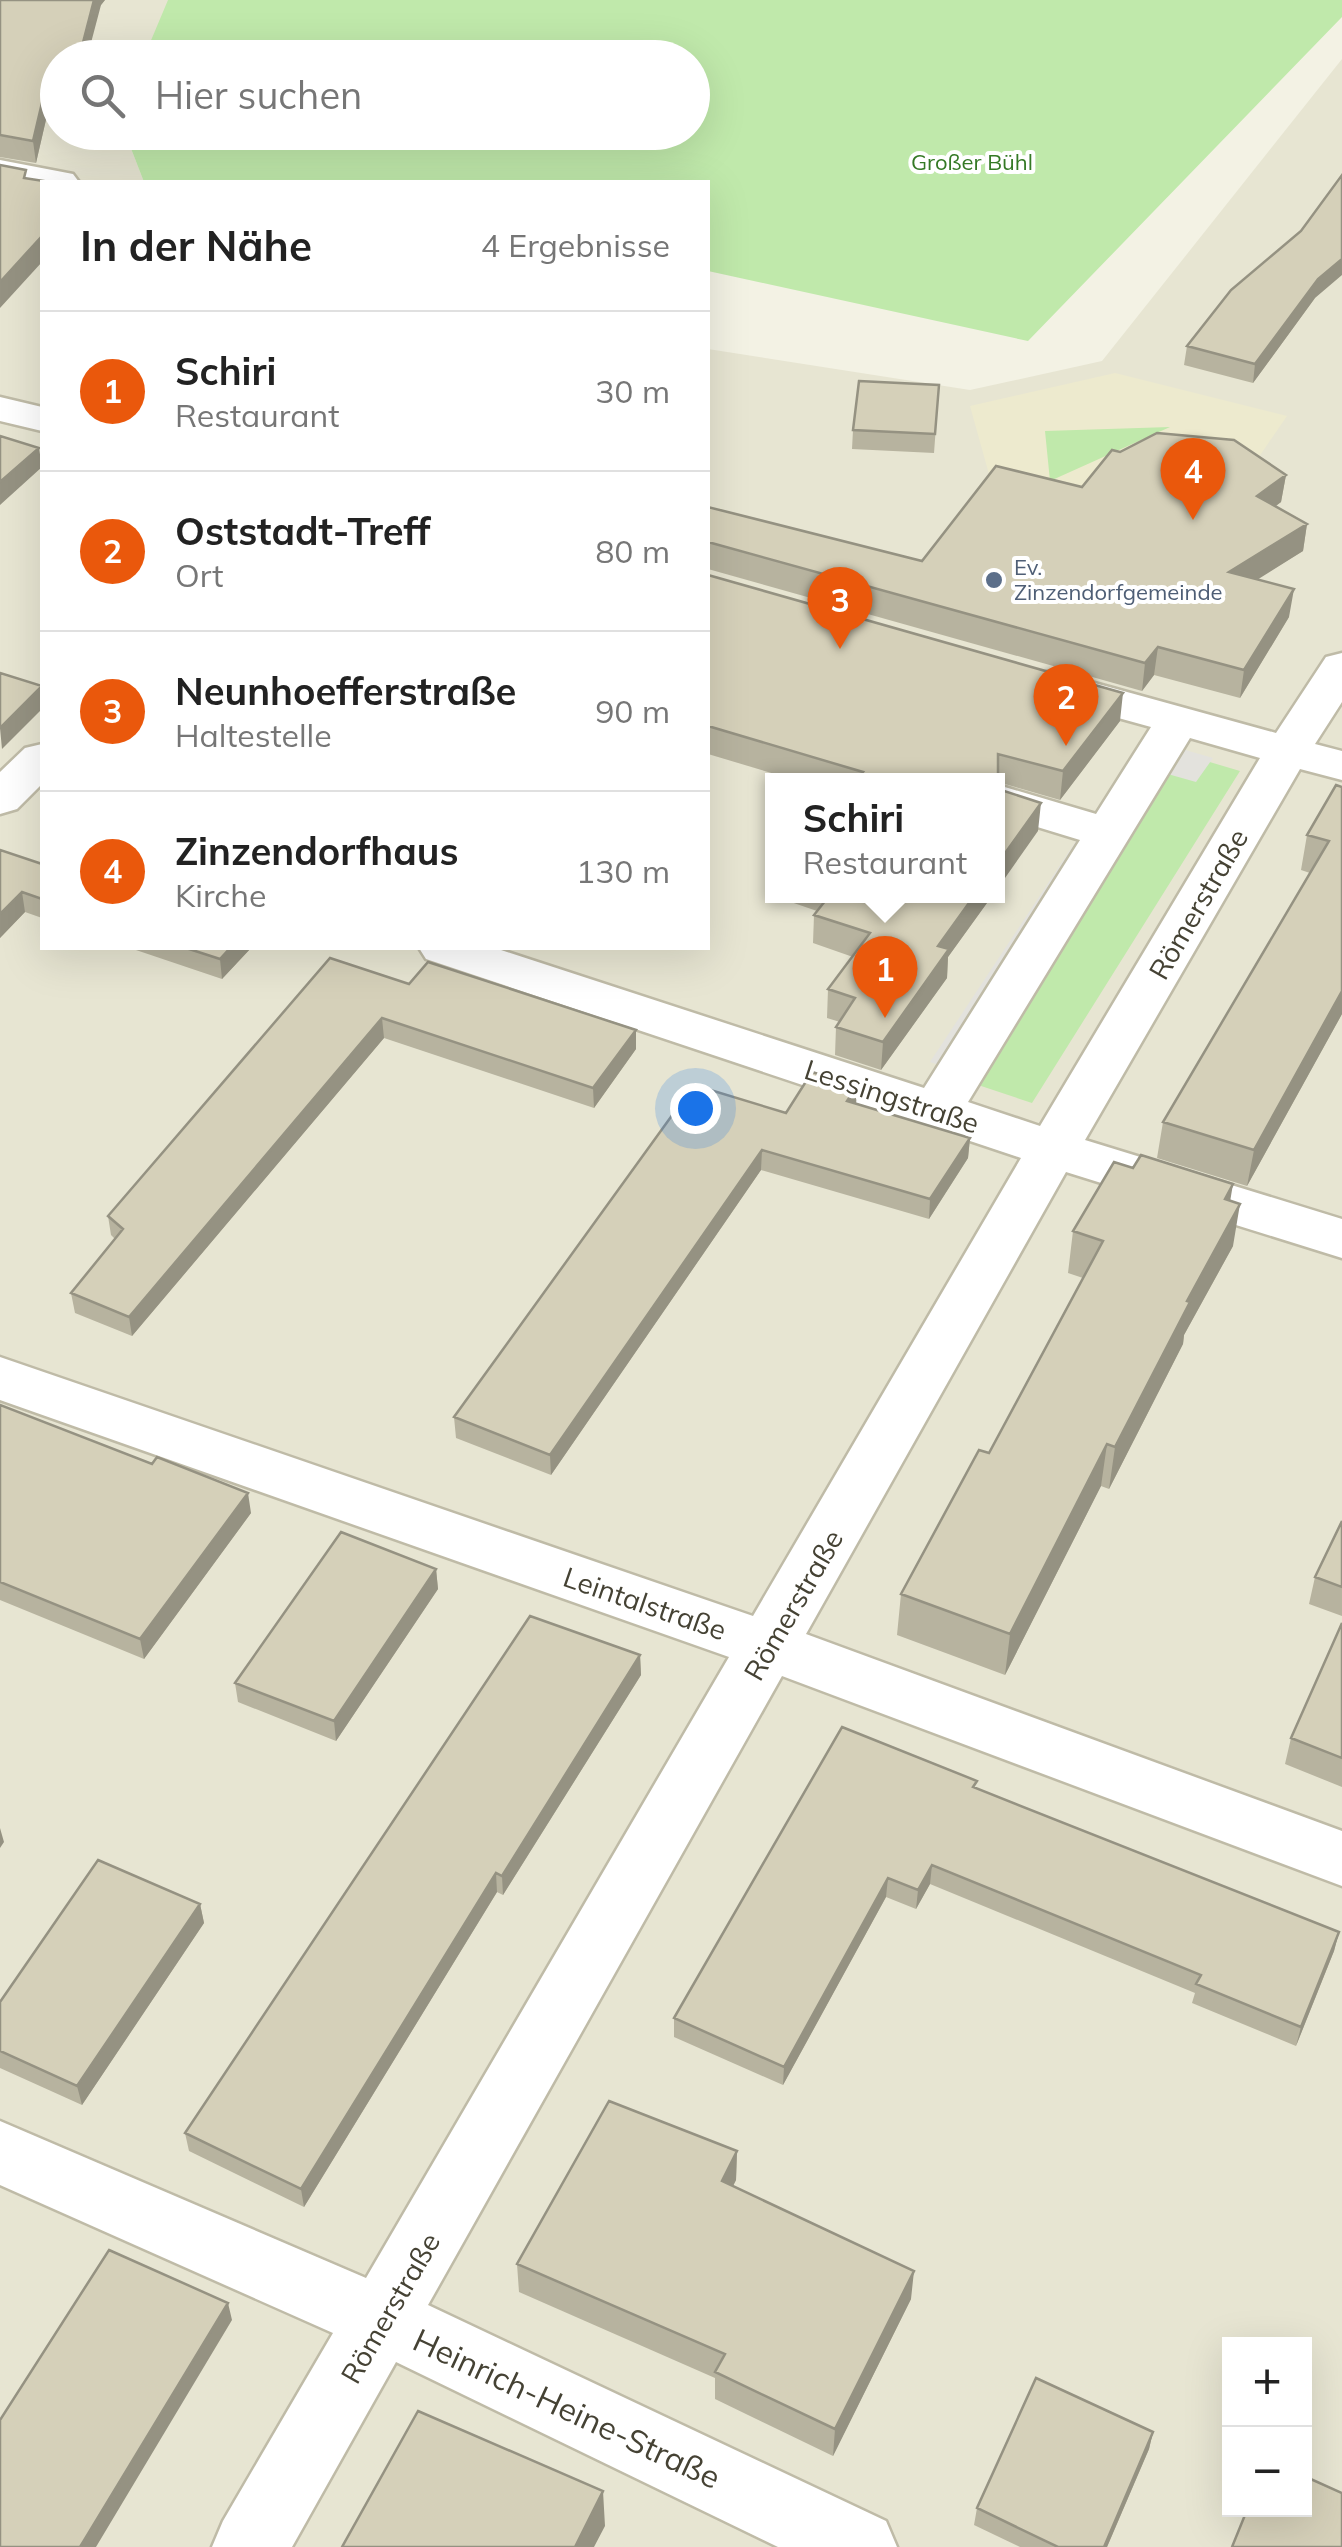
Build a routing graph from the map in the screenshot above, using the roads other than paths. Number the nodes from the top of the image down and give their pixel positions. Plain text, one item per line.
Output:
1 (0, 171) edge
2 (49, 180) edge
3 (0, 409) edge
4 (40, 418) edge
5 (1342, 667) edge
6 (1007, 672) edge
7 (1178, 722) junction
8 (1315, 759) edge
9 (40, 760) edge
10 (0, 800) edge
11 (1005, 802) edge
12 (40, 813) edge
13 (1111, 834) junction
14 (450, 950) edge
15 (936, 1110) junction
16 (1053, 1150) junction
17 (1342, 1239) edge
18 (0, 1378) edge
19 (769, 1646) junction
20 (1342, 1860) edge
21 (0, 2152) edge
22 (384, 2320) junction
23 (250, 2547) edge
24 (859, 2547) edge

1 - 2 street
3 - 4 street
5 - 8 street, Römerstraße
6 - 7 street
7 - 8 street
7 - 13 street
8 - 16 street, Römerstraße
9 - 10 street
10 - 12 street
11 - 13 street
13 - 15 street
14 - 15 street, Lessingstraße
15 - 16 street, Lessingstraße
16 - 17 street, Lessingstraße
16 - 19 street, Römerstraße
18 - 19 street, Leintalstraße
19 - 20 street, Leintalstraße
19 - 22 street, Römerstraße
21 - 22 street, Heinrich-Heine-Straße
22 - 23 street, Römerstraße
22 - 24 street, Heinrich-Heine-Straße

